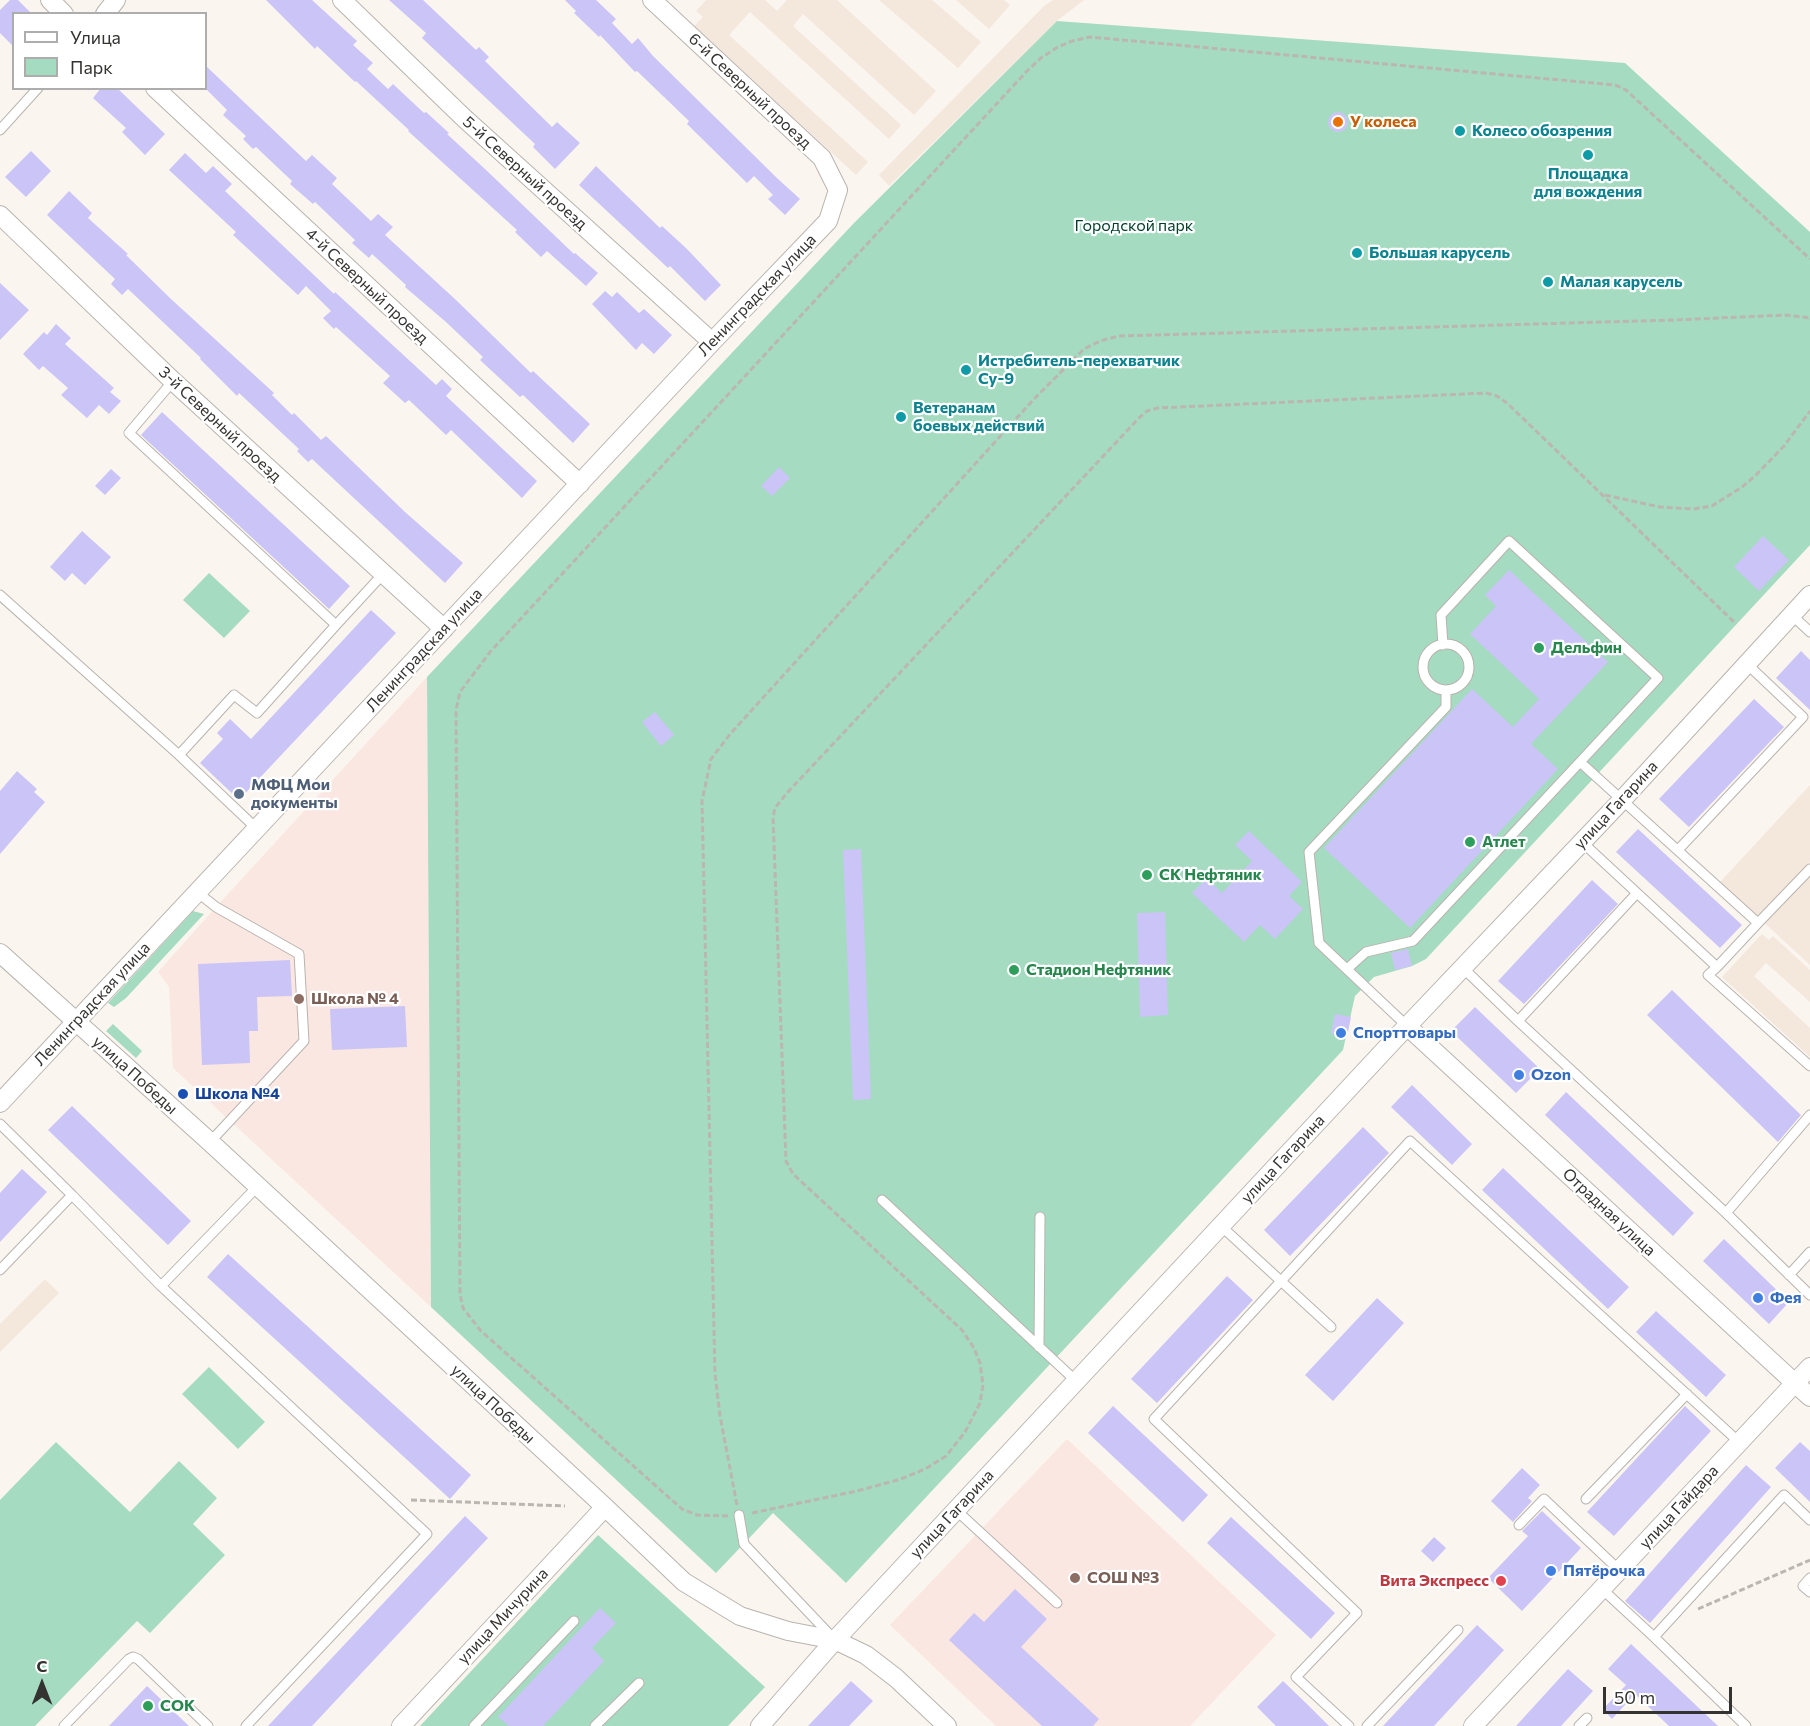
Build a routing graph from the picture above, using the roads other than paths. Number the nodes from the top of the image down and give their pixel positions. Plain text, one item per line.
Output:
1 (50, 0) edge
2 (116, 0) edge
3 (342, 0) edge
4 (652, 0) edge
5 (62, 12) edge
6 (107, 12) edge
7 (36, 90) edge
8 (156, 90) edge
9 (0, 130) edge
10 (838, 190) joint
11 (0, 215) edge
12 (712, 342) junction
13 (173, 381) junction
14 (580, 484) junction
15 (383, 574) junction
16 (0, 595) edge
17 (1810, 595) edge
18 (1792, 615) junction
19 (336, 625) junction
20 (444, 629) junction
21 (1810, 632) edge
22 (1443, 645) junction
23 (1747, 664) junction
24 (1446, 690) junction
25 (179, 755) junction
26 (1580, 762) junction
27 (1622, 800) junction
28 (257, 828) junction
29 (1582, 842) junction
30 (1678, 850) junction
31 (1810, 869) edge
32 (197, 892) junction
33 (1637, 893) junction
34 (1758, 923) junction
35 (0, 953) edge
36 (1462, 967) junction
37 (1717, 967) junction
38 (1347, 969) junction
39 (75, 1021) junction
40 (1518, 1021) junction
41 (1407, 1026) junction
42 (1810, 1066) edge
43 (0, 1103) edge
44 (1810, 1114) edge
45 (0, 1124) edge
46 (210, 1142) junction
47 (257, 1187) junction
48 (72, 1194) junction
49 (882, 1200) dead end
50 (1726, 1212) junction
51 (1040, 1217) dead end
52 (1221, 1226) junction
53 (1810, 1252) edge
54 (0, 1270) edge
55 (1789, 1275) junction
56 (1281, 1281) junction
57 (161, 1286) junction
58 (1810, 1295) edge
59 (1331, 1327) dead end
60 (1039, 1347) junction
61 (1810, 1367) edge
62 (1076, 1381) junction
63 (1795, 1383) junction
64 (1687, 1394) junction
65 (1810, 1397) edge
66 (1740, 1442) junction
67 (1586, 1498) dead end
68 (605, 1507) junction
69 (956, 1510) junction
70 (739, 1515) road end
71 (1810, 1520) edge
72 (1519, 1525) dead end
73 (1619, 1570) junction
74 (1810, 1578) edge
75 (1602, 1588) junction
76 (1810, 1592) edge
77 (1057, 1603) dead end
78 (574, 1621) dead end
79 (1458, 1630) dead end
80 (1654, 1637) junction
81 (835, 1640) junction
82 (639, 1683) dead end
83 (1587, 1718) dead end
84 (1475, 1725) edge
85 (64, 1726) edge
86 (208, 1726) edge
87 (246, 1726) edge
88 (401, 1726) edge
89 (474, 1726) edge
90 (595, 1726) edge
91 (760, 1726) edge
92 (947, 1726) edge
93 (1348, 1726) edge
94 (1367, 1726) edge
95 (1579, 1726) edge
96 (1746, 1726) edge

1 - 5 street
2 - 6 street
3 - 12 street, 5-й Северный проезд
4 - 10 street, 6-й Северный проезд
7 - 9 lane
8 - 14 street, 4-й Северный проезд
10 - 12 street, Ленинградская улица
11 - 13 street, 3-й Северный проезд
12 - 14 street, Ленинградская улица
13 - 15 street, 3-й Северный проезд
13 - 19 lane
14 - 20 street, Ленинградская улица
15 - 19 lane
15 - 20 street, 3-й Северный проезд
16 - 25 lane
17 - 18 street, улица Гагарина
18 - 21 lane
18 - 23 street, улица Гагарина
19 - 25 lane
20 - 28 street, Ленинградская улица
22 - 24 lane
22 - 24 lane
22 - 26 lane
23 - 27 street, улица Гагарина
23 - 30 lane
24 - 38 lane
25 - 28 lane
26 - 27 lane
26 - 38 lane
27 - 29 street, улица Гагарина
27 - 30 lane
28 - 32 street, Ленинградская улица
29 - 33 lane
29 - 36 street, улица Гагарина
30 - 34 lane
31 - 34 lane
32 - 39 street, Ленинградская улица
32 - 46 lane
33 - 37 lane
33 - 40 lane
34 - 37 lane
35 - 39 street, улица Победы
36 - 40 lane
36 - 41 street, улица Гагарина
37 - 42 lane
38 - 41 lane
39 - 43 street, Ленинградская улица
39 - 46 street, улица Победы
40 - 50 lane
41 - 52 street, улица Гагарина
41 - 63 street, Отрадная улица
44 - 50 lane
45 - 48 lane
46 - 47 street, улица Победы
47 - 57 lane
47 - 68 street, улица Победы
48 - 54 lane
48 - 57 lane
49 - 60 lane
50 - 55 lane
51 - 60 lane
52 - 56 lane
52 - 62 street, улица Гагарина
53 - 55 lane
55 - 58 lane
56 - 59 lane
56 - 64 lane
56 - 93 lane
57 - 87 lane
60 - 62 lane
61 - 63 street, улица Гайдара
62 - 69 street, улица Гагарина
63 - 65 street, Отрадная улица
63 - 66 street, улица Гайдара
64 - 66 lane
64 - 67 lane
66 - 73 street, улица Гайдара
68 - 81 street, улица Победы
68 - 88 street, улица Мичурина
69 - 77 lane
69 - 81 street, улица Гагарина
70 - 81 lane
71 - 80 lane
72 - 73 lane
73 - 75 street, улица Гайдара
74 - 76 lane
75 - 80 lane
75 - 84 street, улица Гайдара
78 - 89 lane
79 - 94 lane
80 - 96 lane
81 - 91 street, улица Гагарина
81 - 92 street, улица Победы
82 - 90 lane
83 - 95 lane
85 - 86 lane

